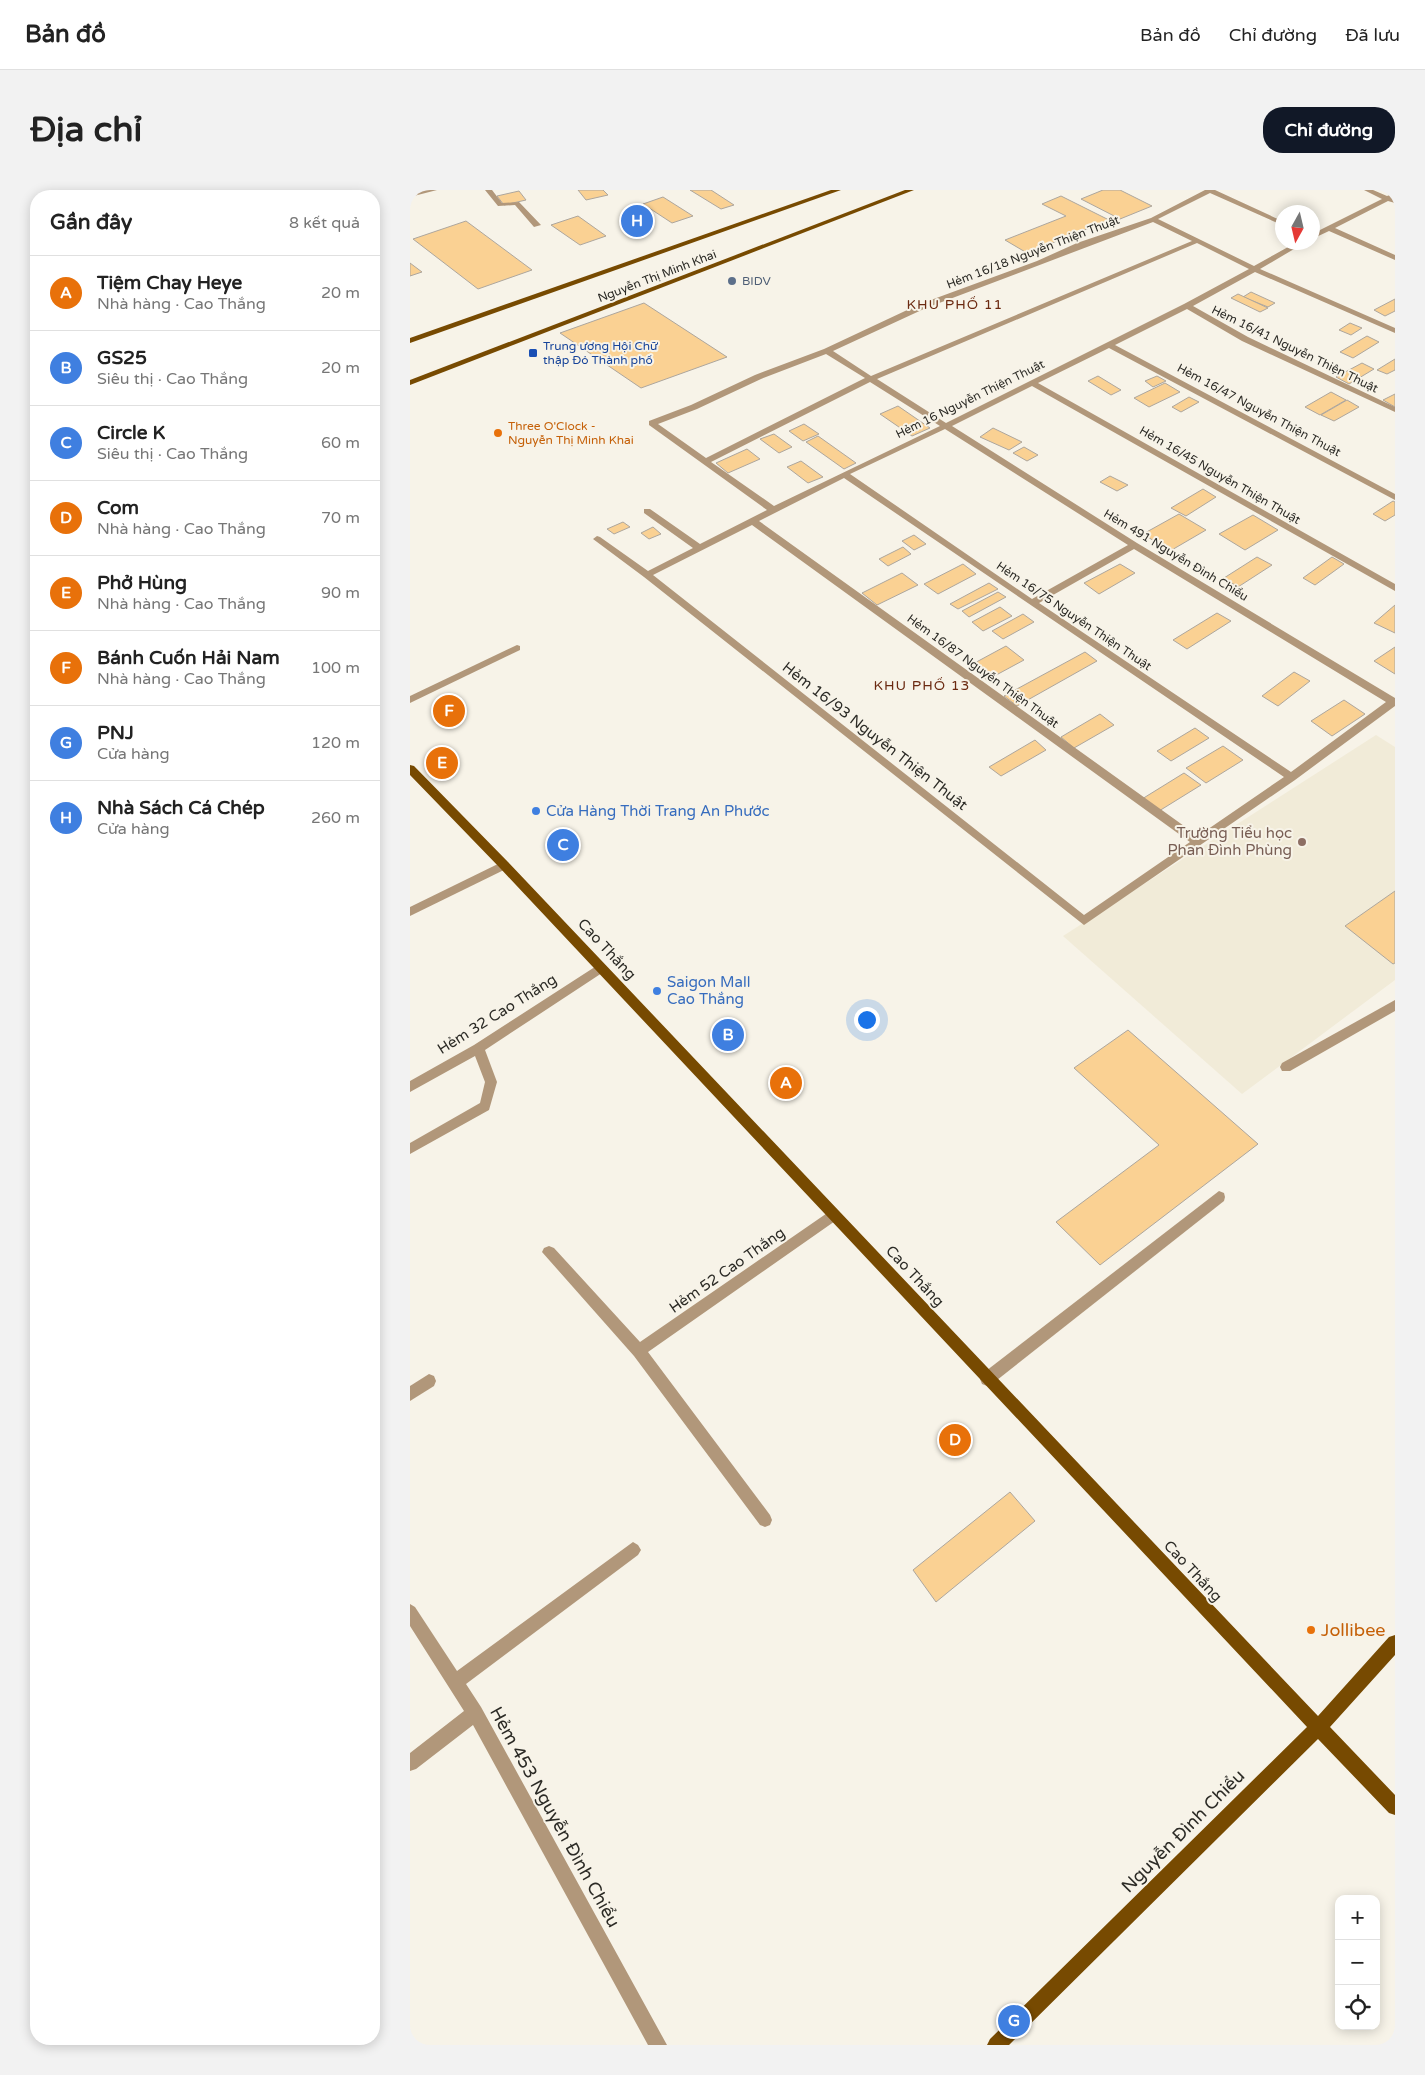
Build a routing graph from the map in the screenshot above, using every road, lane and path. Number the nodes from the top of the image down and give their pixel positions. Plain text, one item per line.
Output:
1 (434, 190) edge
2 (488, 190) edge
3 (838, 190) edge
4 (911, 190) edge
5 (1209, 190) edge
6 (1367, 190) edge
7 (410, 195) edge
8 (1393, 199) edge
9 (1153, 219) junction
10 (1275, 220) edge
11 (536, 225) dead end
12 (1330, 229) junction
13 (1320, 234) edge
14 (1197, 241) junction
15 (1289, 250) edge
16 (1395, 258) edge
17 (1255, 269) junction
18 (1186, 306) junction
19 (1395, 331) edge
20 (410, 341) edge
21 (1110, 345) junction
22 (826, 351) junction
23 (870, 379) junction
24 (410, 383) edge
25 (1032, 383) junction
26 (1395, 410) edge
27 (946, 426) junction
28 (704, 462) junction
29 (844, 474) junction
30 (1395, 497) edge
31 (647, 510) dead end
32 (773, 510) junction
33 (752, 521) junction
34 (597, 539) dead end
35 (1134, 545) junction
36 (700, 548) junction
37 (647, 575) junction
38 (1395, 588) edge
39 (1032, 603) junction
40 (517, 648) dead end
41 (410, 700) edge
42 (1395, 702) edge
43 (410, 769) edge
44 (1291, 777) junction
45 (1198, 842) junction
46 (504, 865) junction
47 (410, 912) edge
48 (601, 968) junction
49 (1395, 1005) edge
50 (478, 1048) junction
51 (1286, 1067) dead end
52 (410, 1086) edge
53 (410, 1149) edge
54 (1219, 1197) dead end
55 (833, 1215) junction
56 (549, 1252) dead end
57 (639, 1351) junction
58 (988, 1379) junction
59 (429, 1381) dead end
60 (410, 1394) edge
61 (765, 1520) dead end
62 (633, 1550) dead end
63 (410, 1612) edge
64 (1395, 1644) edge
65 (456, 1682) junction
66 (474, 1713) junction
67 (1318, 1728) junction
68 (410, 1762) edge
69 (1395, 1807) edge
70 (658, 2045) edge
71 (996, 2045) edge

1 - 7 street
2 - 11 street
3 - 20 main road, Nguyễn Thị Minh Khai
4 - 24 main road, Nguyễn Thị Minh Khai
5 - 9 street, Hẻm 16/18 Nguyễn Thiện Thuật
5 - 10 street, Hẻm 16/18 Nguyễn Thiện Thuật
6 - 8 street
8 - 12 street
9 - 14 street
9 - 22 street, Hẻm 16/18 Nguyễn Thiện Thuật
12 - 13 street
12 - 16 street
14 - 17 street
14 - 23 street
15 - 17 street, Hẻm 16 Nguyễn Thiện Thuật
17 - 18 street, Hẻm 16 Nguyễn Thiện Thuật
17 - 19 street
18 - 21 street, Hẻm 16 Nguyễn Thiện Thuật
18 - 26 street, Hẻm 16/41 Nguyễn Thiện Thuật
21 - 25 street, Hẻm 16 Nguyễn Thiện Thuật
21 - 30 street, Hẻm 16/47 Nguyễn Thiện Thuật
22 - 23 street, Hẻm 491 Nguyễn Ðình Chiểu
22 - 28 street, Hẻm 16/18 Nguyễn Thiện Thuật
23 - 27 street, Hẻm 491 Nguyễn Ðình Chiểu
23 - 28 street
25 - 27 street, Hẻm 16 Nguyễn Thiện Thuật
25 - 38 street, Hẻm 16/45 Nguyễn Thiện Thuật
27 - 29 street, Hẻm 16 Nguyễn Thiện Thuật
27 - 35 street, Hẻm 491 Nguyễn Ðình Chiểu
28 - 32 street
29 - 32 street, Hẻm 16 Nguyễn Thiện Thuật
29 - 39 street, Hẻm 16/75 Nguyễn Thiện Thuật
31 - 36 street
32 - 33 street, Hẻm 16 Nguyễn Thiện Thuật
33 - 36 street, Hẻm 16 Nguyễn Thiện Thuật
33 - 45 street, Hẻm 16/87 Nguyễn Thiện Thuật
34 - 37 street, Hẻm 16/93 Nguyễn Thiện Thuật
35 - 39 street
35 - 42 street, Hẻm 491 Nguyễn Ðình Chiểu
36 - 37 street, Hẻm 16 Nguyễn Thiện Thuật
37 - 45 street, Hẻm 16/93 Nguyễn Thiện Thuật
39 - 44 street, Hẻm 16/75 Nguyễn Thiện Thuật
40 - 41 street
42 - 44 street
43 - 46 main road, Cao Thắng
44 - 45 street
46 - 47 street
46 - 48 main road, Cao Thắng
48 - 50 street, Hẻm 32 Cao Thắng
48 - 55 main road, Cao Thắng
49 - 51 street
50 - 52 street, Hẻm 32 Cao Thắng
50 - 53 street
54 - 58 street
55 - 57 street, Hẻm 52 Cao Thắng
55 - 58 main road, Cao Thắng
56 - 57 street
57 - 61 street
58 - 67 main road, Cao Thắng
59 - 60 street
62 - 65 street
63 - 65 street, Hẻm 453 Nguyễn Ðình Chiểu
64 - 67 main road, Nguyễn Đình Chiểu
65 - 66 street, Hẻm 453 Nguyễn Ðình Chiểu
66 - 68 street
66 - 70 street, Hẻm 453 Nguyễn Ðình Chiểu
67 - 69 main road, Cao Thắng
67 - 71 main road, Nguyễn Đình Chiểu

